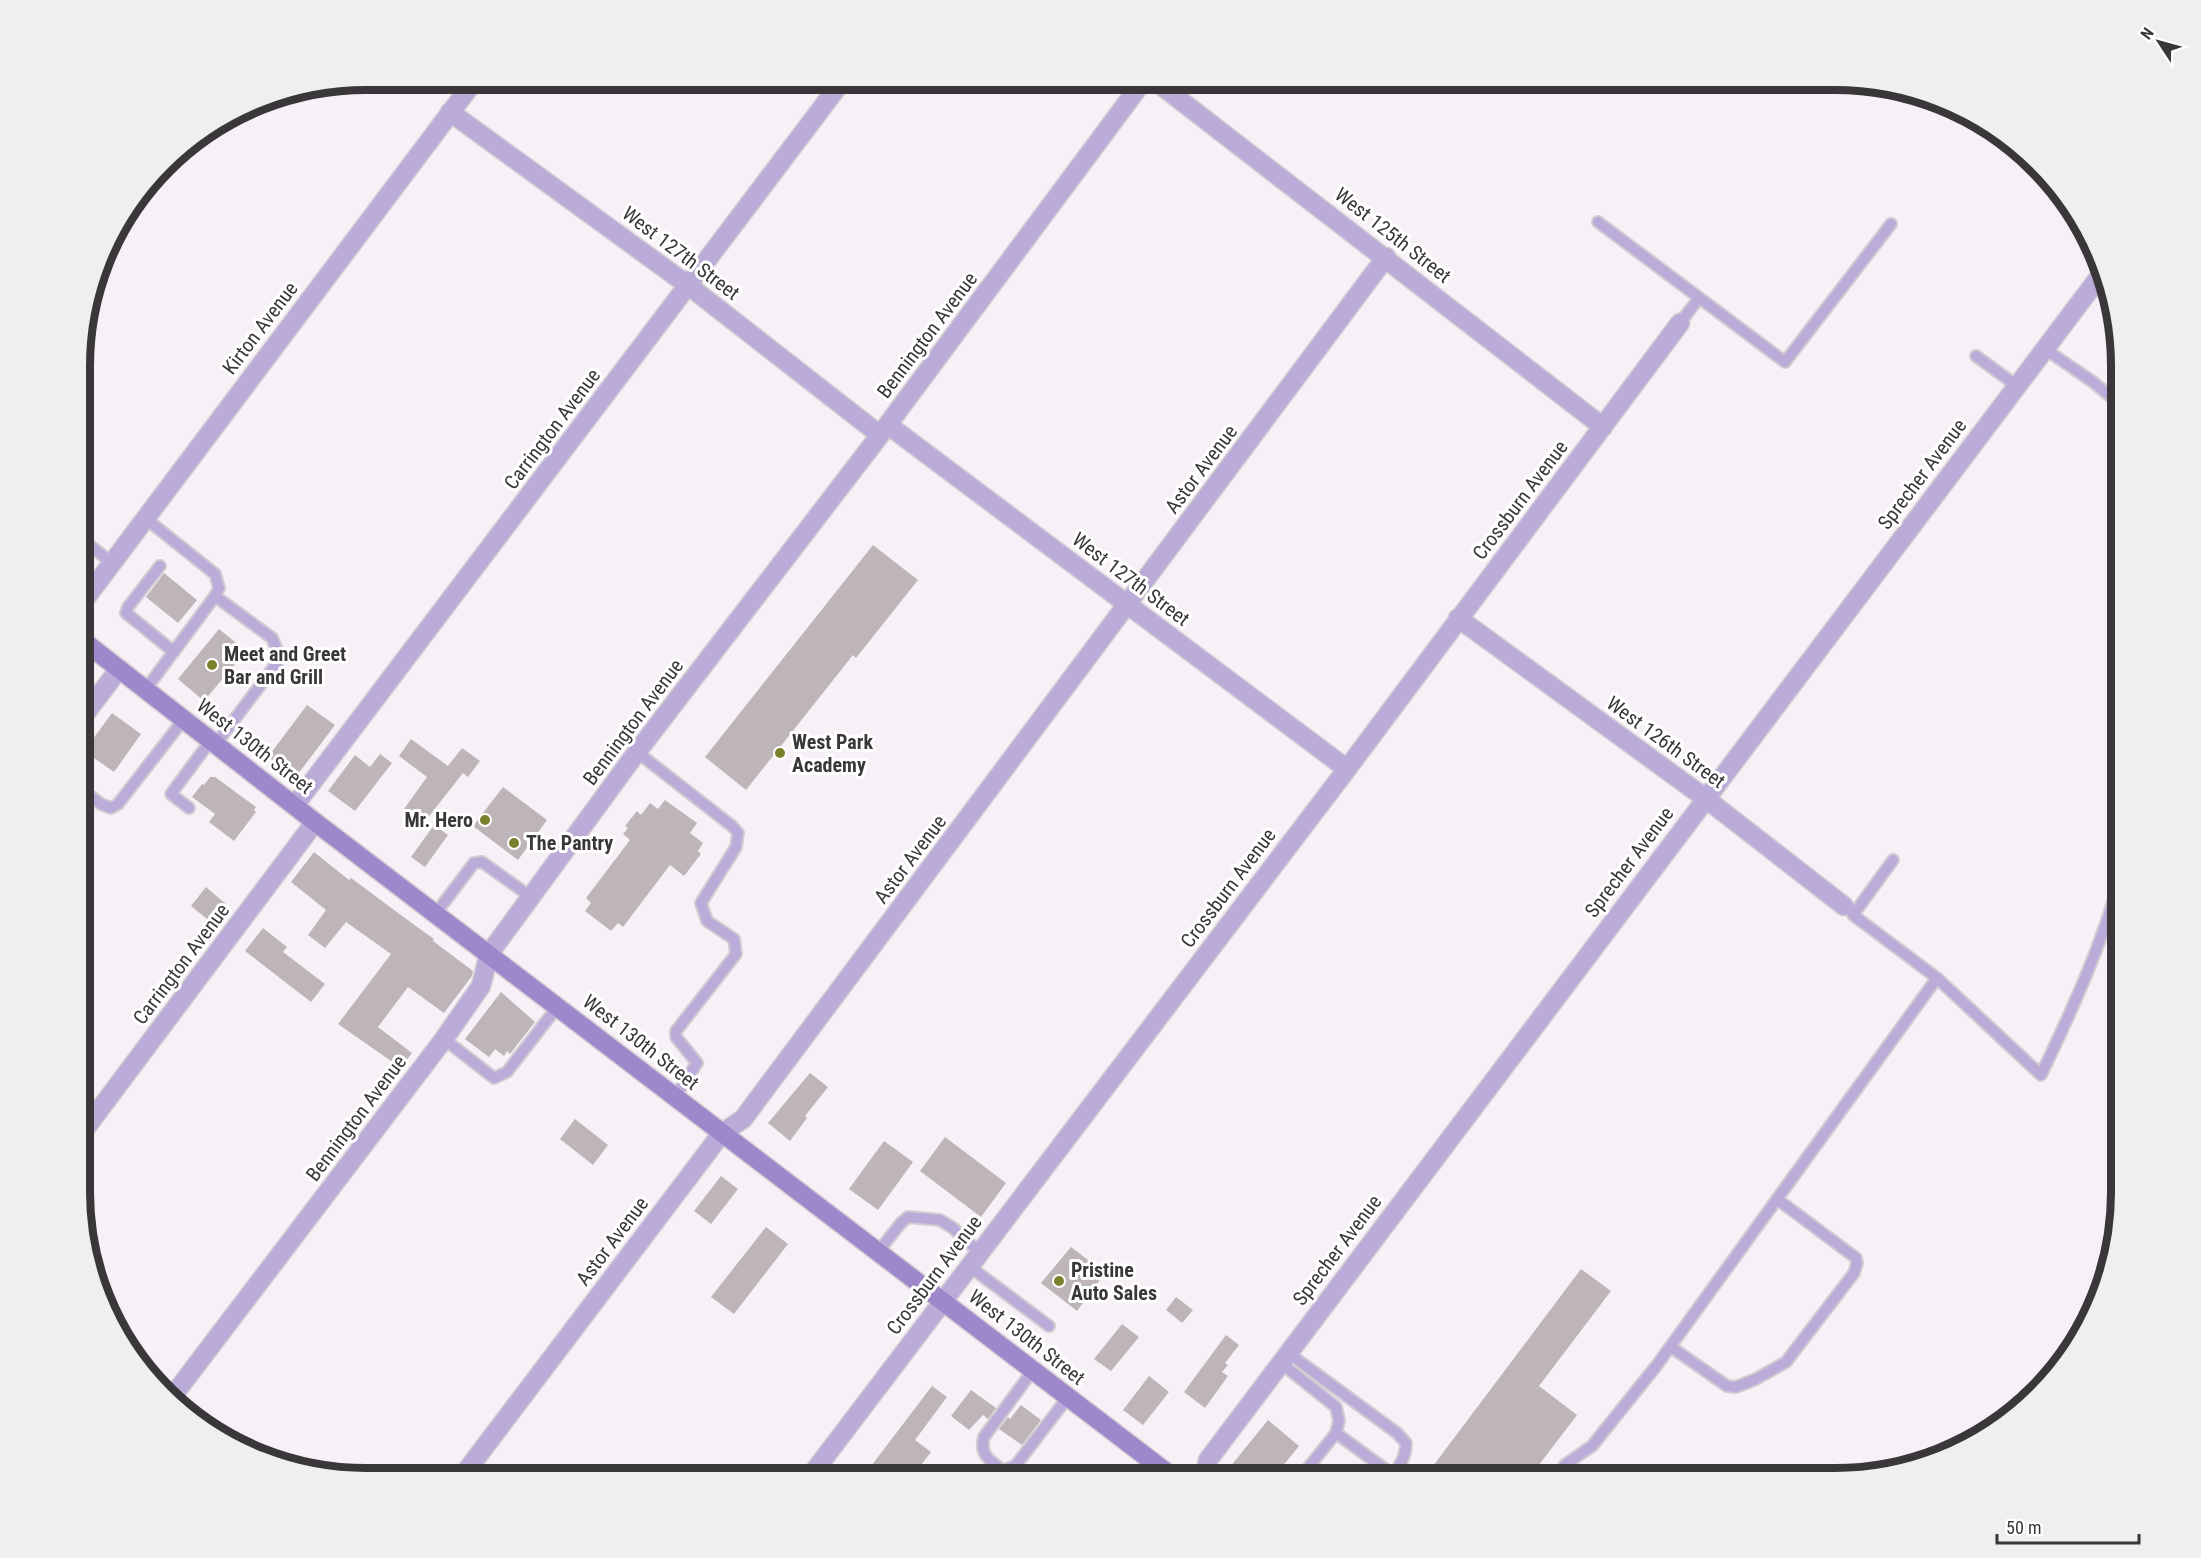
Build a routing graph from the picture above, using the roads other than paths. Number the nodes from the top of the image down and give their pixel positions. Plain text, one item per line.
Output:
1 (467, 90) edge
2 (836, 90) edge
3 (1137, 90) edge
4 (1167, 90) edge
5 (450, 112) junction
6 (1598, 222) dead end
7 (1891, 224) dead end
8 (1386, 257) junction
9 (2097, 280) edge
10 (689, 286) junction
11 (1699, 298) junction
12 (1680, 323) joint
13 (2045, 349) junction
14 (1976, 356) dead end
15 (2017, 386) junction
16 (2111, 397) edge
17 (1603, 427) junction
18 (884, 430) junction
19 (146, 518) junction
20 (90, 545) edge
21 (112, 563) junction
22 (160, 566) dead end
23 (90, 592) edge
24 (214, 596) junction
25 (1128, 604) junction
26 (1458, 618) junction
27 (90, 646) edge
28 (174, 652) junction
29 (119, 669) junction
30 (146, 689) junction
31 (90, 707) edge
32 (184, 719) junction
33 (214, 742) junction
34 (637, 752) junction
35 (1347, 769) junction
36 (90, 796) edge
37 (1705, 798) junction
38 (295, 805) junction
39 (189, 808) dead end
40 (315, 822) junction
41 (1893, 860) dead end
42 (531, 897) junction
43 (1844, 906) dead end
44 (2111, 909) edge
45 (436, 913) junction
46 (489, 954) junction
47 (1936, 978) junction
48 (558, 1006) junction
49 (444, 1039) junction
50 (675, 1097) junction
51 (90, 1122) edge
52 (722, 1133) junction
53 (1777, 1199) junction
54 (878, 1252) junction
55 (975, 1259) junction
56 (943, 1300) junction
57 (1049, 1326) dead end
58 (1671, 1347) junction
59 (1284, 1358) junction
60 (1034, 1370) junction
61 (176, 1392) edge
62 (1068, 1396) junction
63 (1336, 1433) junction
64 (1566, 1464) junction
65 (468, 1468) edge
66 (817, 1468) edge
67 (999, 1468) edge
68 (1010, 1468) edge
69 (1161, 1468) edge
70 (1206, 1468) edge
71 (1308, 1468) edge
72 (1381, 1468) edge
73 (1398, 1468) edge
74 (1563, 1468) edge
75 (1572, 1468) edge

1 - 5 street, Kirton Avenue
2 - 10 street, Carrington Avenue
3 - 18 street, Bennington Avenue
4 - 8 street, West 125th Street
5 - 10 street, West 127th Street
5 - 19 street, Kirton Avenue
6 - 11 lane
7 - 11 lane
8 - 17 street, West 125th Street
8 - 25 street, Astor Avenue
9 - 13 street, Sprecher Avenue
10 - 18 street, West 127th Street
10 - 38 street, Carrington Avenue
11 - 12 lane
12 - 17 street, Crossburn Avenue
13 - 15 street, Sprecher Avenue
13 - 16 lane
14 - 15 lane
15 - 37 street, Sprecher Avenue
17 - 26 street, Crossburn Avenue
18 - 25 street, West 127th Street
18 - 34 street, Bennington Avenue
19 - 21 street, Kirton Avenue
19 - 24 lane
20 - 21 lane
21 - 23 street, Kirton Avenue
22 - 28 lane
24 - 28 lane
24 - 33 lane
25 - 35 street, West 127th Street
25 - 52 street, Astor Avenue
26 - 35 street, Crossburn Avenue
26 - 37 street, West 126th Street
27 - 29 main road, West 130th Street
28 - 30 lane
29 - 30 main road, West 130th Street
29 - 31 street
30 - 32 main road, West 130th Street
32 - 33 main road, West 130th Street
32 - 36 lane
33 - 38 main road, West 130th Street
33 - 39 lane
34 - 42 street, Bennington Avenue
34 - 50 lane
35 - 55 street, Crossburn Avenue
37 - 43 street, West 126th Street
37 - 59 street, Sprecher Avenue
38 - 40 main road, West 130th Street
40 - 45 main road, West 130th Street
40 - 51 street, Carrington Avenue
41 - 47 lane
42 - 45 lane
42 - 46 street, Bennington Avenue
44 - 47 lane
45 - 46 main road, West 130th Street
46 - 48 main road, West 130th Street
46 - 49 street, Bennington Avenue
47 - 53 lane
48 - 49 lane
48 - 50 main road, West 130th Street
49 - 61 street, Bennington Avenue
50 - 52 main road, West 130th Street
52 - 54 main road, West 130th Street
52 - 65 street, Astor Avenue
53 - 58 lane
53 - 58 lane
54 - 55 lane
54 - 56 main road, West 130th Street
55 - 56 street, Crossburn Avenue
55 - 57 lane
56 - 60 main road, West 130th Street
56 - 66 street, Crossburn Avenue
58 - 64 lane
59 - 63 lane
59 - 70 street, Sprecher Avenue
59 - 73 lane
60 - 62 main road, West 130th Street
60 - 67 lane
62 - 68 lane
62 - 69 main road, West 130th Street
63 - 71 lane
63 - 72 lane
64 - 74 lane
64 - 75 lane

